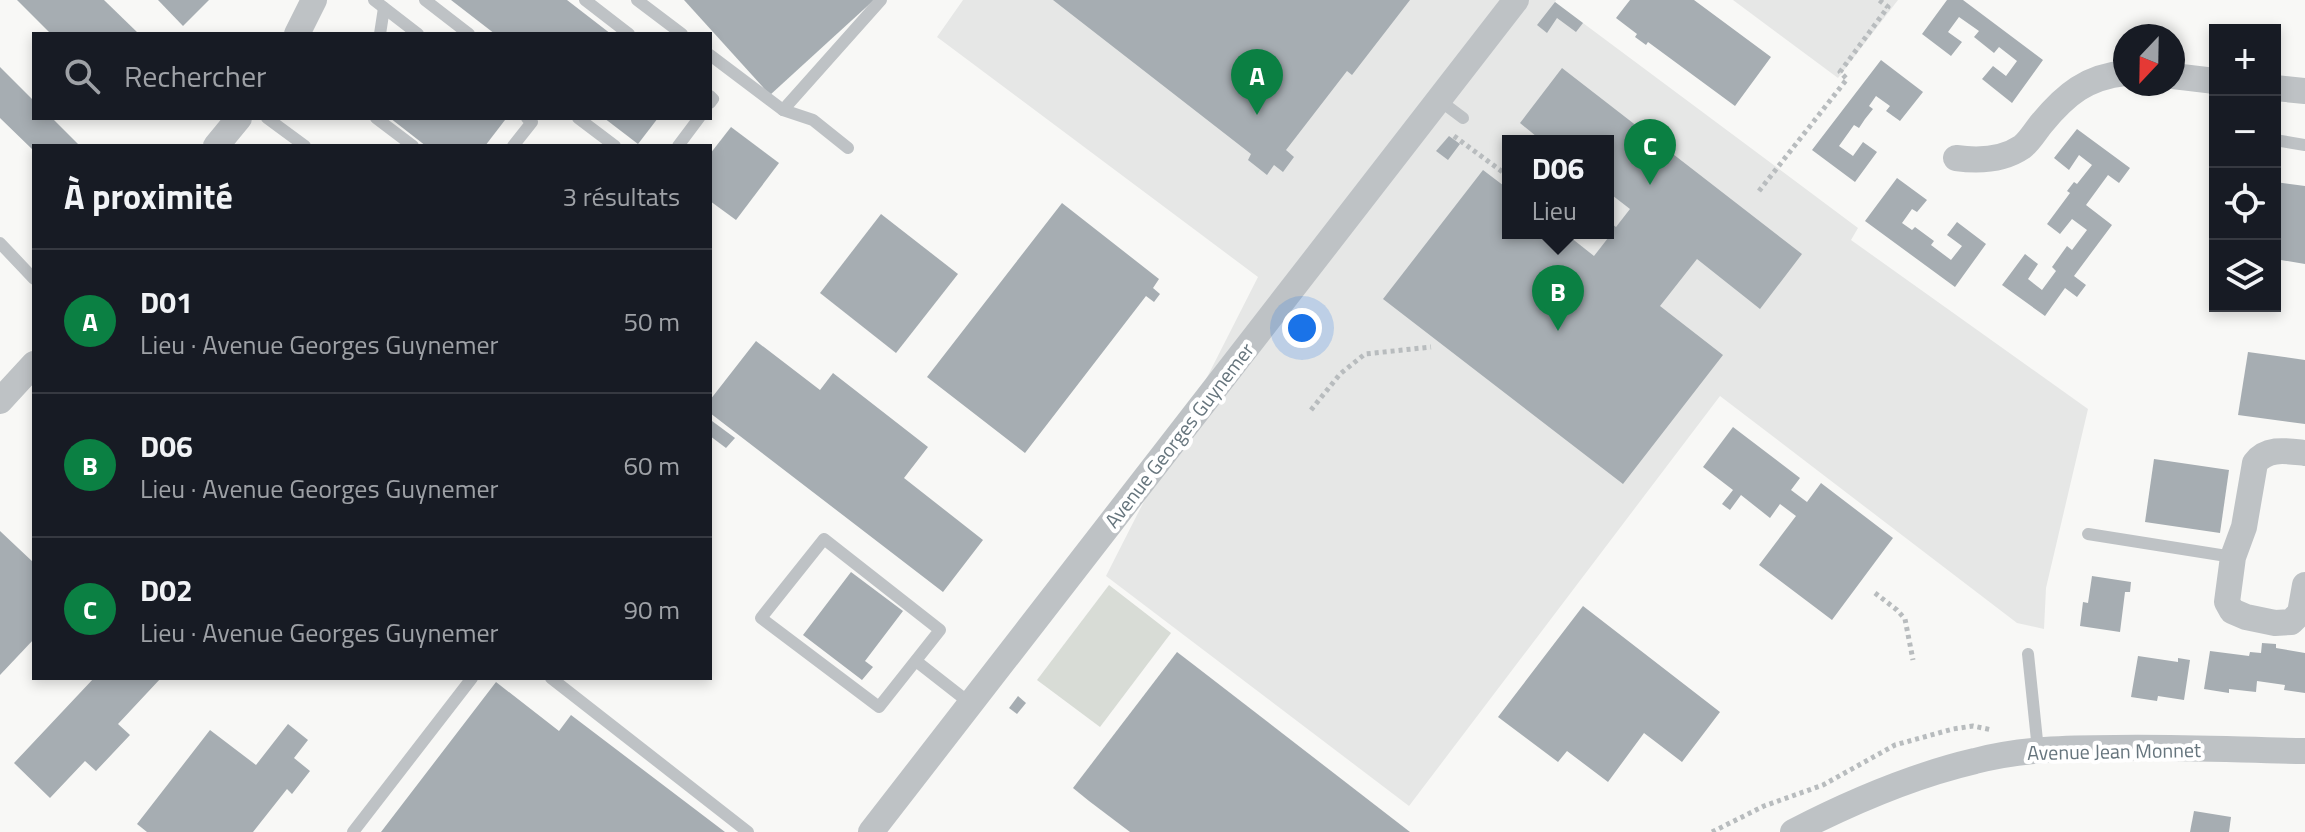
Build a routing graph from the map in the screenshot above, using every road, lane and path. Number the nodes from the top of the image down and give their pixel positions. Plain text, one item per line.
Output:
1 (314, 0) edge
2 (425, 0) edge
3 (585, 0) edge
4 (637, 0) edge
5 (881, 0) edge
6 (1516, 0) edge
7 (1879, 0) edge
8 (379, 4) edge
9 (298, 32) edge
10 (380, 32) edge
11 (415, 32) edge
12 (466, 32) edge
13 (626, 32) edge
14 (679, 32) edge
15 (712, 57) edge
16 (2113, 74) edge
17 (2185, 77) edge
18 (2209, 80) edge
19 (1431, 109) junction
20 (783, 110) junction
21 (1463, 118) dead end
22 (237, 120) edge
23 (269, 120) edge
24 (379, 120) edge
25 (530, 120) edge
26 (581, 120) edge
27 (698, 120) edge
28 (289, 141) edge
29 (2281, 141) edge
30 (218, 144) edge
31 (410, 144) edge
32 (515, 144) edge
33 (612, 144) edge
34 (680, 144) edge
35 (2305, 145) edge
36 (848, 148) dead end
37 (1956, 158) dead end
38 (1502, 171) edge
39 (1759, 191) dead end
40 (0, 243) edge
41 (32, 277) edge
42 (1431, 347) dead end
43 (32, 366) edge
44 (2, 396) edge
45 (1311, 410) dead end
46 (2305, 453) edge
47 (2088, 534) dead end
48 (2233, 557) junction
49 (2305, 585) edge
50 (1875, 593) dead end
51 (2028, 654) dead end
52 (1913, 660) dead end
53 (916, 661) junction
54 (470, 680) edge
55 (554, 680) edge
56 (971, 704) junction
57 (1998, 730) dead end
58 (2038, 750) junction
59 (2305, 751) edge
60 (353, 832) edge
61 (748, 832) edge
62 (871, 832) edge
63 (1712, 832) edge
64 (1793, 832) edge

1 - 9 street
2 - 12 lane
3 - 13 lane
4 - 14 lane
5 - 20 lane
6 - 19 street, Avenue Georges Guynemer
7 - 39 path
8 - 10 lane
8 - 11 lane
15 - 20 lane
16 - 37 street
17 - 18 street
19 - 21 lane
19 - 38 path
19 - 56 street, Avenue Georges Guynemer
20 - 36 lane
22 - 30 street
23 - 28 lane
24 - 31 lane
25 - 32 lane
26 - 33 lane
27 - 34 lane
29 - 35 lane
40 - 41 lane
42 - 45 path
43 - 44 street
46 - 48 street
47 - 48 lane
48 - 49 street
50 - 52 path
51 - 58 lane
53 - 53 lane
53 - 56 lane
54 - 60 lane
55 - 61 lane
56 - 62 street, Avenue Georges Guynemer
57 - 63 path
58 - 59 street, Avenue Jean Monnet
58 - 64 street, Avenue Jean Monnet

